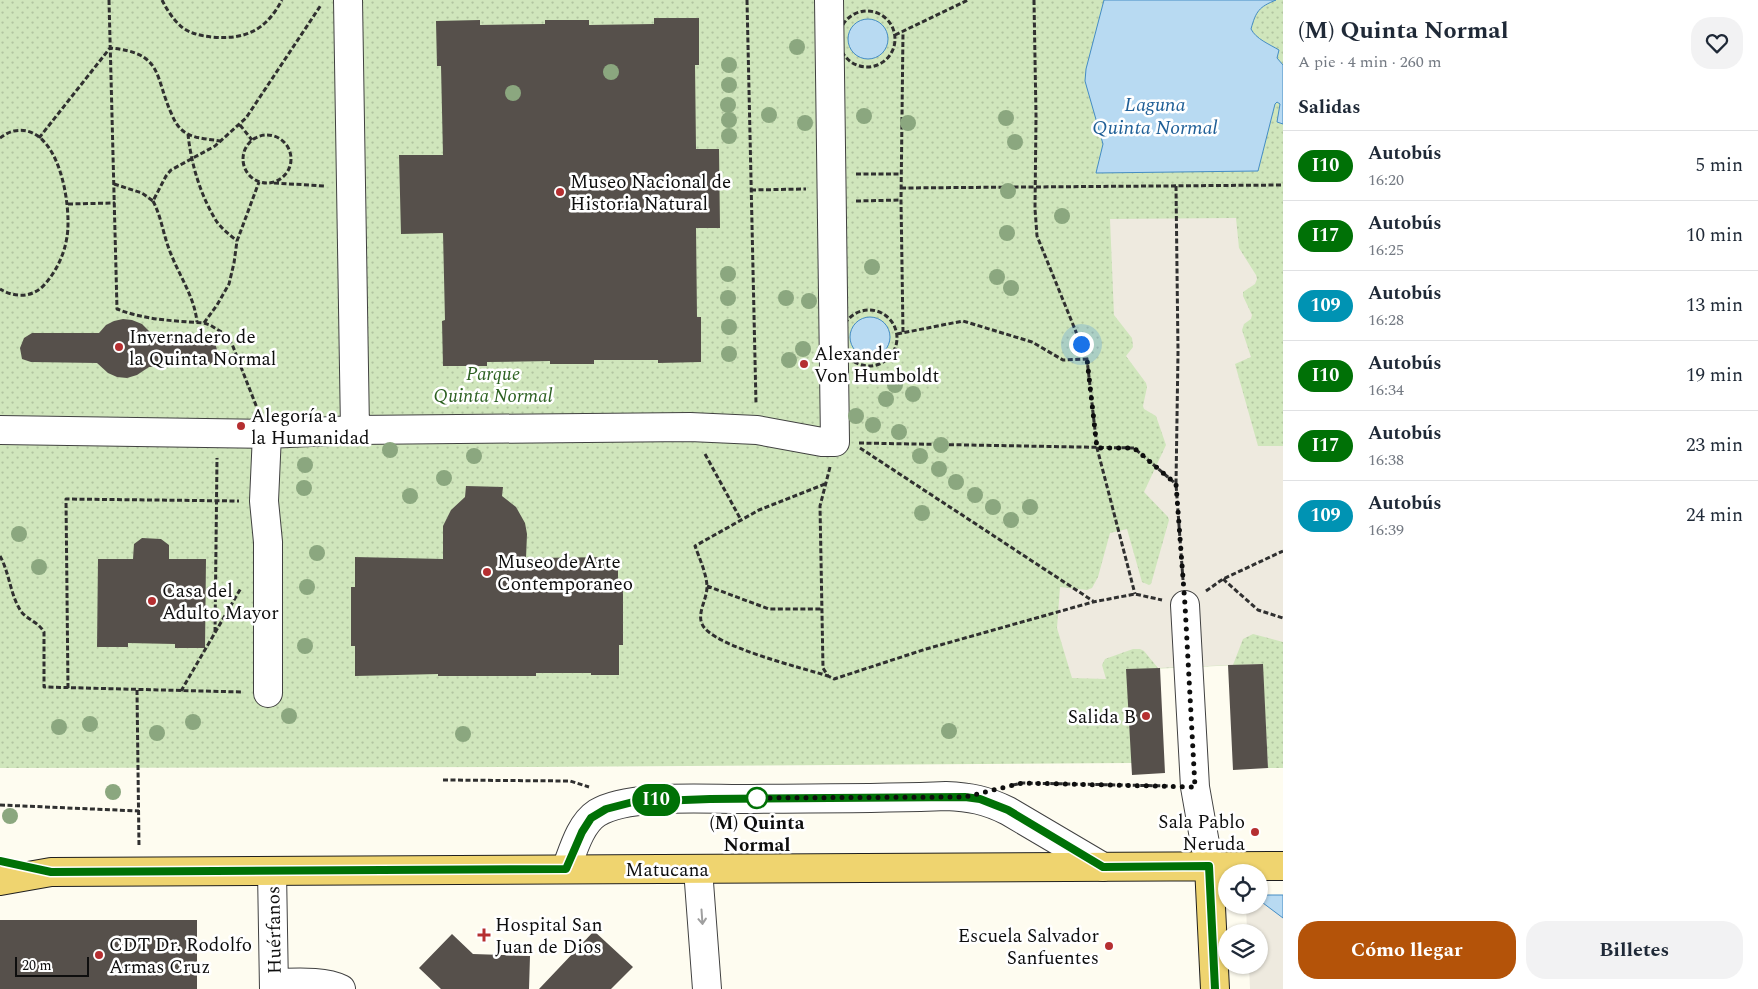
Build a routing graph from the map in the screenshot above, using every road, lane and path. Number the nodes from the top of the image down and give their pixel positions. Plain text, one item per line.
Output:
1 (109, 0) edge
2 (162, 0) edge
3 (282, 0) edge
4 (328, 0) edge
5 (348, 0) edge
6 (747, 0) edge
7 (829, 0) edge
8 (968, 0) edge
9 (1034, 0) edge
10 (903, 32) junction
11 (895, 35) junction
12 (110, 48) junction
13 (240, 125) junction
14 (188, 134) junction
15 (0, 138) edge
16 (39, 138) junction
17 (252, 140) junction
18 (220, 142) junction
19 (192, 159) junction
20 (901, 174) junction
21 (258, 182) junction
22 (274, 183) junction
23 (114, 184) junction
24 (1283, 185) edge
25 (1176, 186) junction
26 (1035, 187) junction
27 (351, 188) junction
28 (832, 188) junction
29 (901, 188) junction
30 (752, 190) junction
31 (901, 200) junction
32 (153, 201) junction
33 (115, 202) junction
34 (68, 204) junction
35 (237, 241) junction
36 (0, 289) edge
37 (197, 322) junction
38 (204, 323) junction
39 (903, 332) junction
40 (897, 334) junction
41 (1087, 359) junction
42 (690, 427) junction
43 (0, 430) edge
44 (355, 430) junction
45 (757, 430) junction
46 (217, 433) junction
47 (267, 434) junction
48 (836, 442) junction
49 (1097, 448) junction
50 (826, 483) junction
51 (1176, 484) junction
52 (217, 501) junction
53 (264, 501) junction
54 (741, 520) junction
55 (0, 556) edge
56 (1223, 579) dead end
57 (244, 583) dead end
58 (707, 586) junction
59 (1135, 594) dead end
60 (1185, 605) joint
61 (821, 609) junction
62 (1283, 618) edge
63 (215, 632) junction
64 (828, 676) junction
65 (68, 688) junction
66 (137, 690) junction
67 (181, 691) junction
68 (268, 693) joint
69 (443, 780) dead end
70 (1012, 785) dead end
71 (1195, 787) junction
72 (633, 802) junction
73 (0, 805) edge
74 (139, 811) junction
75 (140, 856) dead end
76 (0, 862) edge
77 (1209, 866) junction
78 (1283, 866) edge
79 (1103, 867) junction
80 (566, 869) junction
81 (698, 869) junction
82 (272, 871) junction
83 (51, 872) junction
84 (0, 880) edge
85 (274, 986) edge
86 (341, 989) edge
87 (707, 989) edge
88 (1215, 989) edge

1 - 12 path
2 - 3 path
4 - 13 path
5 - 27 street
6 - 30 path
7 - 28 street
8 - 10 path
9 - 26 path
10 - 11 path
10 - 20 path
11 - 11 path
12 - 14 path
12 - 16 path
12 - 23 path
13 - 17 path
13 - 18 path
14 - 18 path
14 - 19 path
15 - 16 path
16 - 34 path
17 - 21 path
17 - 22 path
18 - 19 path
19 - 32 path
19 - 35 path
20 - 28 path
20 - 29 path
21 - 22 path
21 - 35 path
22 - 27 path
23 - 32 path
23 - 33 path
24 - 25 path
25 - 26 path
25 - 51 path
26 - 29 path
26 - 41 path
27 - 44 street
28 - 30 path
28 - 31 path
28 - 48 street
29 - 31 path
30 - 45 path
31 - 39 path
32 - 37 path
33 - 34 path
33 - 37 path
34 - 36 path
35 - 38 path
37 - 38 path
38 - 47 path
39 - 40 path
39 - 41 path
40 - 40 path
41 - 49 path
42 - 44 street
42 - 45 street
42 - 54 path
43 - 46 street
44 - 47 street
45 - 48 street
46 - 47 street
46 - 52 path
47 - 53 street
48 - 50 path
49 - 51 path
49 - 59 path
49 - 64 path
50 - 54 path
50 - 61 path
51 - 60 path
52 - 53 path
52 - 63 path
52 - 65 path
53 - 68 street
54 - 58 path
55 - 65 path
56 - 62 path
57 - 63 path
58 - 61 path
58 - 64 path
60 - 71 street
61 - 64 path
63 - 67 path
65 - 66 path
66 - 67 path
66 - 74 path
67 - 68 path
69 - 72 path
70 - 71 path
71 - 77 street
72 - 79 street
72 - 80 street
73 - 74 path
74 - 75 path
76 - 83 main road, Matucana
77 - 78 main road, Matucana
77 - 79 main road, Matucana
77 - 88 main road
79 - 81 main road, Matucana
80 - 81 main road, Matucana
80 - 82 main road, Matucana
81 -> 87 street
82 - 83 main road, Matucana
82 - 85 street, Huérfanos
83 - 84 main road, Matucana
85 - 86 street

